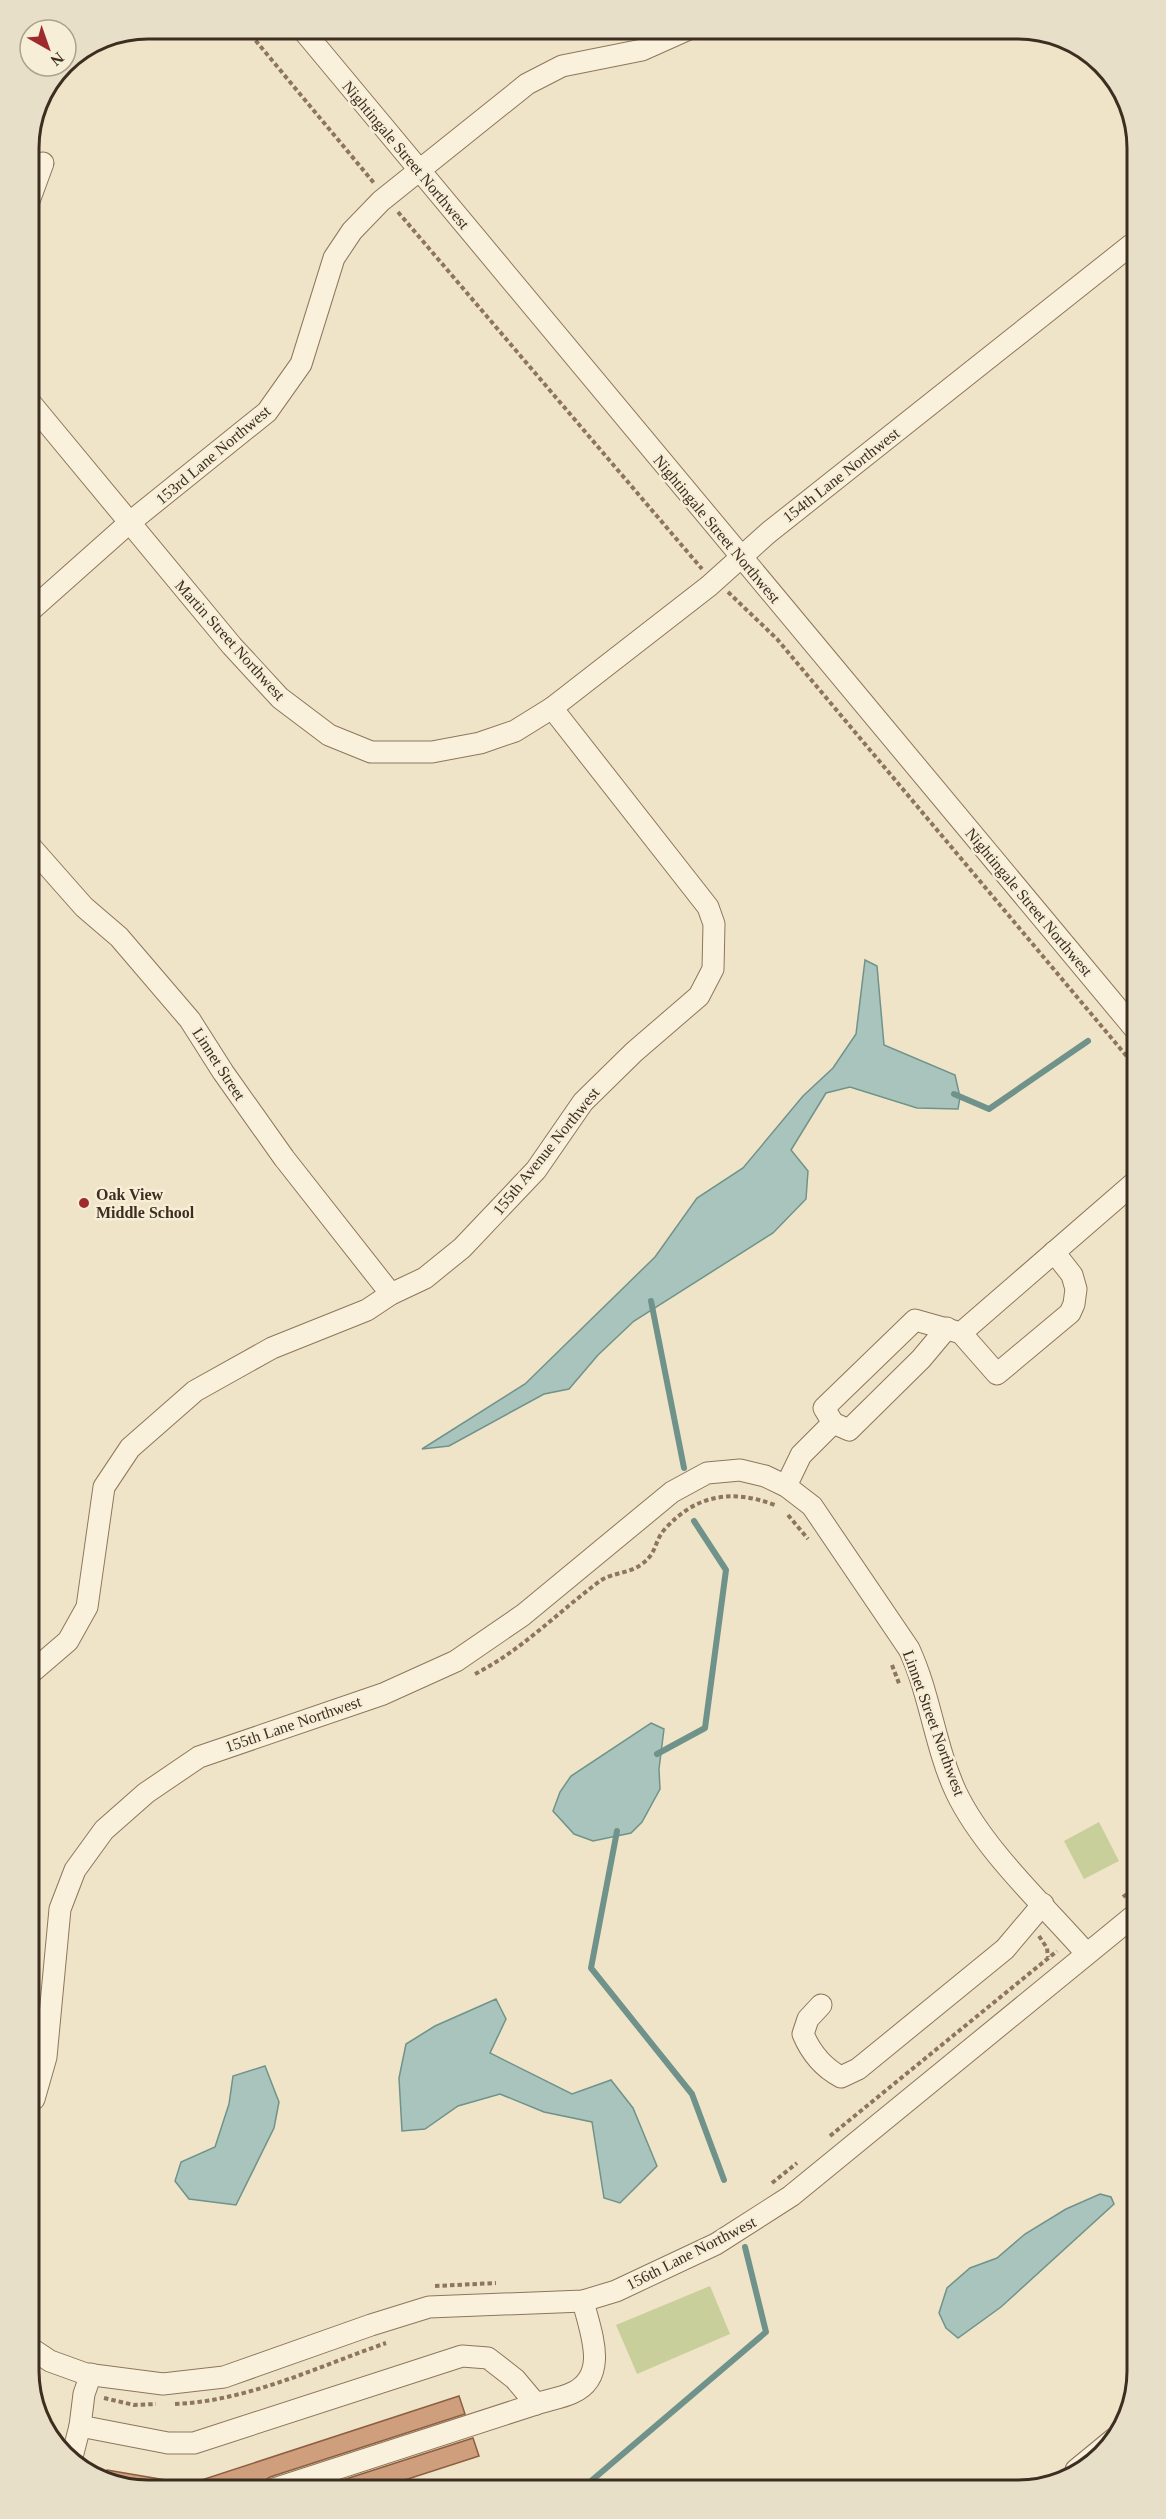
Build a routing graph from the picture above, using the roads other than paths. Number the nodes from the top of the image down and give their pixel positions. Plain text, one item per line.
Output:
1 (311, 39) edge
2 (667, 39) edge
3 (43, 163) dead end
4 (419, 170) junction
5 (39, 174) edge
6 (1127, 248) edge
7 (39, 413) edge
8 (129, 523) junction
9 (741, 557) junction
10 (39, 603) edge
11 (552, 708) junction
12 (39, 856) edge
13 (1127, 1020) edge
14 (1127, 1189) edge
15 (1053, 1252) junction
16 (392, 1294) junction
17 (954, 1331) junction
18 (833, 1424) junction
19 (722, 1472) joint
20 (786, 1486) junction
21 (39, 1666) edge
22 (1043, 1904) junction
23 (1127, 1921) edge
24 (1086, 1953) junction
25 (821, 2005) dead end
26 (39, 2082) edge
27 (583, 2301) junction
28 (39, 2354) edge
29 (91, 2374) junction
30 (536, 2404) junction
31 (80, 2426) junction
32 (74, 2450) edge
33 (302, 2480) edge

1 - 4 street, Nightingale Street Northwest
2 - 4 street, 153rd Lane Northwest
3 - 5 street
4 - 8 street, 153rd Lane Northwest
4 - 9 street, Nightingale Street Northwest
6 - 9 street, 154th Lane Northwest
7 - 8 street, Martin Street Northwest
8 - 10 street, 153rd Lane Northwest
8 - 11 street, Martin Street Northwest
9 - 11 street, 154th Lane Northwest
9 - 13 street, Nightingale Street Northwest
11 - 16 street, 155th Avenue Northwest
12 - 16 street, Linnet Street
14 - 15 street
15 - 17 street
15 - 17 street
16 - 21 street, 155th Avenue Northwest
17 - 18 street
17 - 18 street
18 - 20 street
19 - 20 street, Linnet Street Northwest
19 - 26 street, 155th Lane Northwest
20 - 22 street, Linnet Street Northwest
22 - 24 street, Linnet Street Northwest
22 - 25 street
23 - 24 street, 156th Lane Northwest
24 - 27 street, 156th Lane Northwest
27 - 29 street, 156th Lane Northwest
27 - 30 street
28 - 29 street, 156th Lane Northwest
29 - 31 street
30 - 31 street
30 - 33 street
31 - 32 street

